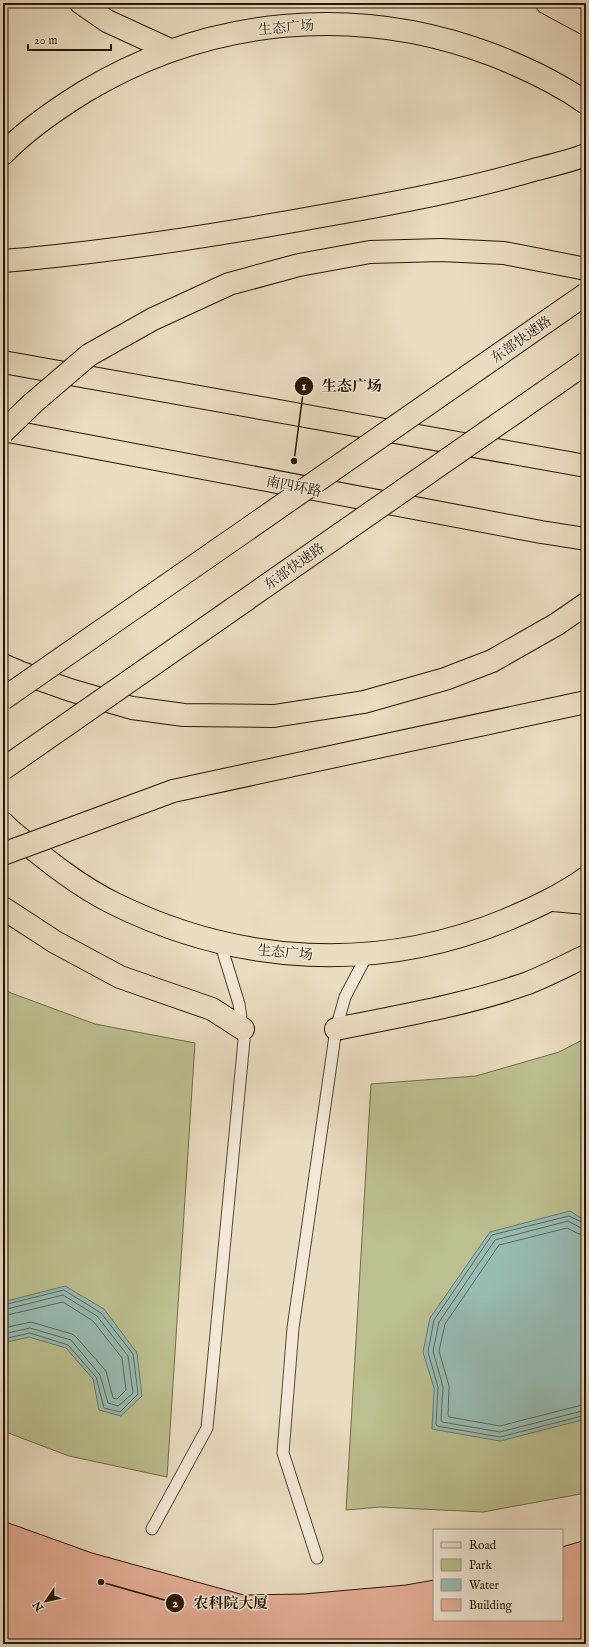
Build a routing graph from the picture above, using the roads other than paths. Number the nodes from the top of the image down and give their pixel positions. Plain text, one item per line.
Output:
1 (546, 3) edge
2 (91, 4) edge
3 (586, 24) edge
4 (170, 50) junction
5 (586, 103) edge
6 (3, 154) edge
7 (586, 155) edge
8 (3, 261) edge
9 (586, 269) edge
10 (586, 294) edge
11 (3, 362) edge
12 (586, 363) edge
13 (3, 431) edge
14 (586, 466) edge
15 (586, 539) edge
16 (586, 604) edge
17 (3, 665) edge
18 (3, 699) edge
19 (586, 702) edge
20 (3, 769) edge
21 (5, 828) edge
22 (3, 854) edge
23 (586, 878) edge
24 (553, 900) junction
25 (586, 904) edge
26 (3, 908) edge
27 (220, 942) junction
28 (367, 955) junction
29 (586, 956) edge
30 (244, 1029) junction
31 (336, 1029) junction
32 (152, 1529) dead end
33 (317, 1558) dead end

1 - 3 main road
2 - 4 main road
4 - 5 main road, 生态广场
4 - 6 main road, 生态广场
7 - 8 main road
9 - 13 main road, bridge
10 - 18 main road, 东部快速路, bridge
11 - 14 main road, bridge
12 - 20 main road, 东部快速路, bridge
13 - 15 main road, 南四环路, bridge
16 - 17 main road, bridge
19 - 22 main road, bridge
21 - 27 main road, 生态广场
23 - 24 main road, 生态广场
24 - 25 main road
24 - 28 main road, 生态广场
26 - 30 main road
27 - 28 main road, 生态广场
27 - 30 lane
28 - 31 lane
29 - 31 main road
30 - 32 lane
31 - 33 lane

